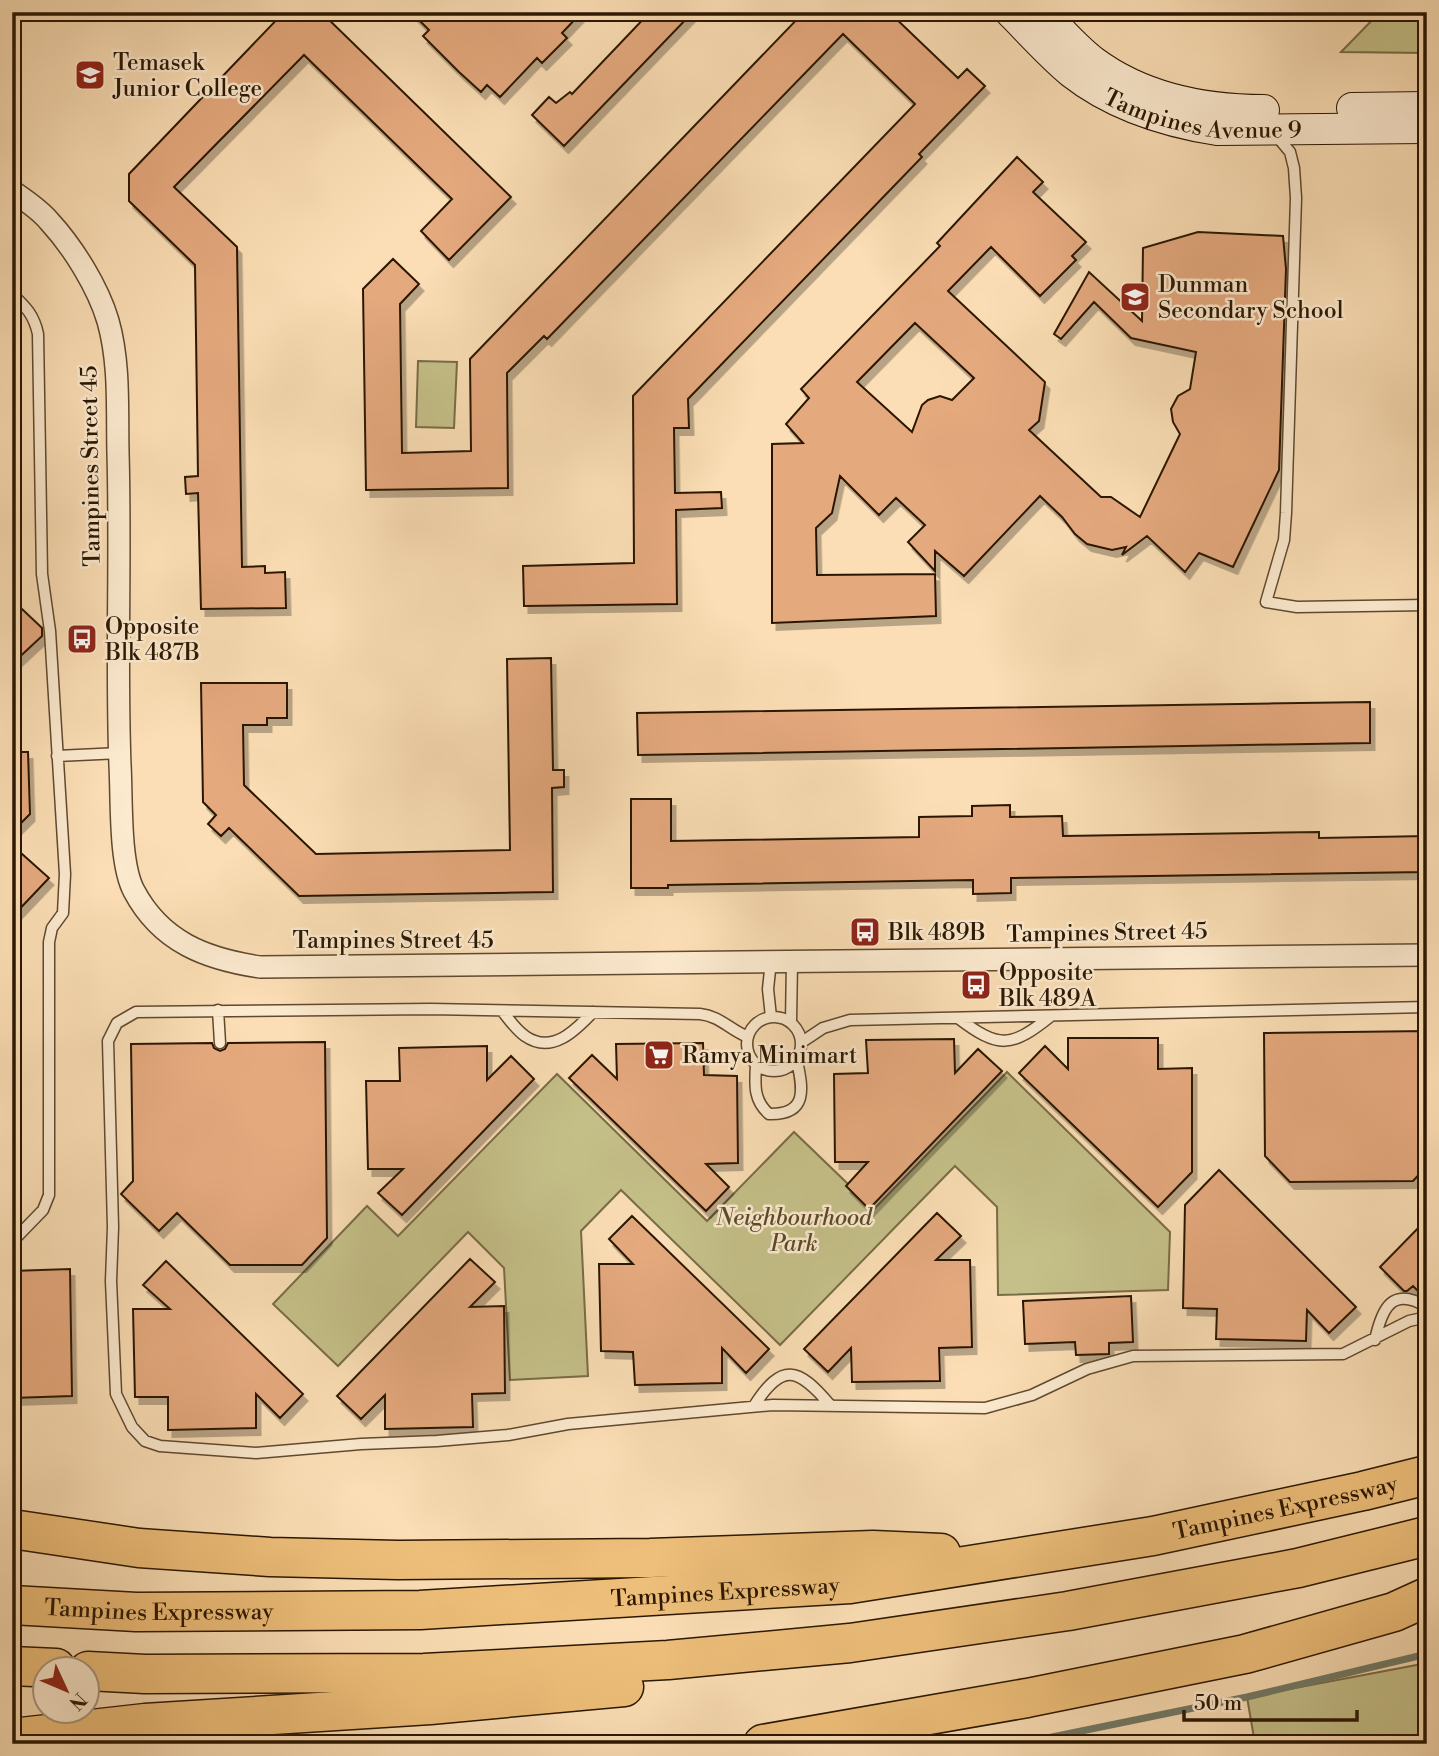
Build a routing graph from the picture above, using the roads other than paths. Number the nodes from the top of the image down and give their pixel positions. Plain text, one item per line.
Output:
1 (1010, 12) edge
2 (1042, 12) edge
3 (1427, 107) edge
4 (1427, 128) edge
5 (1271, 129) junction
6 (12, 191) edge
7 (12, 294) edge
8 (1427, 605) edge
9 (120, 752) junction
10 (57, 756) junction
11 (1424, 953) edge
12 (781, 961) junction
13 (1427, 1007) edge
14 (218, 1010) junction
15 (502, 1011) junction
16 (593, 1012) junction
17 (1051, 1016) junction
18 (771, 1017) junction
19 (958, 1018) junction
20 (791, 1022) junction
21 (748, 1037) junction
22 (802, 1042) junction
23 (220, 1043) dead end
24 (797, 1061) junction
25 (756, 1065) junction
26 (12, 1242) edge
27 (1427, 1307) edge
28 (1427, 1317) edge
29 (1375, 1340) junction
30 (830, 1405) junction
31 (754, 1406) junction
32 (1427, 1475) edge
33 (12, 1529) edge
34 (1427, 1536) edge
35 (1023, 1556) junction
36 (1427, 1597) edge
37 (12, 1605) edge
38 (850, 1643) junction
39 (12, 1665) edge
40 (32, 1666) edge
41 (102, 1672) edge
42 (12, 1738) edge
43 (763, 1744) edge

1 - 5 main road, Tampines Avenue 9
2 - 3 main road, Tampines Avenue 9
4 - 5 main road, Tampines Avenue 9
5 - 8 lane
6 - 9 street, Tampines Street 45
7 - 10 lane
9 - 10 lane
9 - 12 street, Tampines Street 45
10 - 26 lane
11 - 12 street, Tampines Street 45
12 - 18 lane
12 - 20 lane
13 - 17 lane
14 - 15 lane
14 - 23 lane
14 - 31 lane
15 - 16 lane
15 - 16 lane
16 - 21 lane
17 - 19 lane
17 - 19 lane
18 - 20 lane
18 - 21 lane
19 - 22 lane
20 - 22 lane
21 - 25 lane
22 - 24 lane
24 - 25 lane
24 - 25 lane
27 - 29 lane
28 - 29 lane
29 - 30 lane
30 - 31 lane
30 - 31 lane
32 - 35 highway, Tampines Expressway
33 - 35 highway
34 - 38 highway
35 - 37 highway, Tampines Expressway
36 - 43 highway
38 - 41 highway
38 - 42 highway
39 - 40 highway

